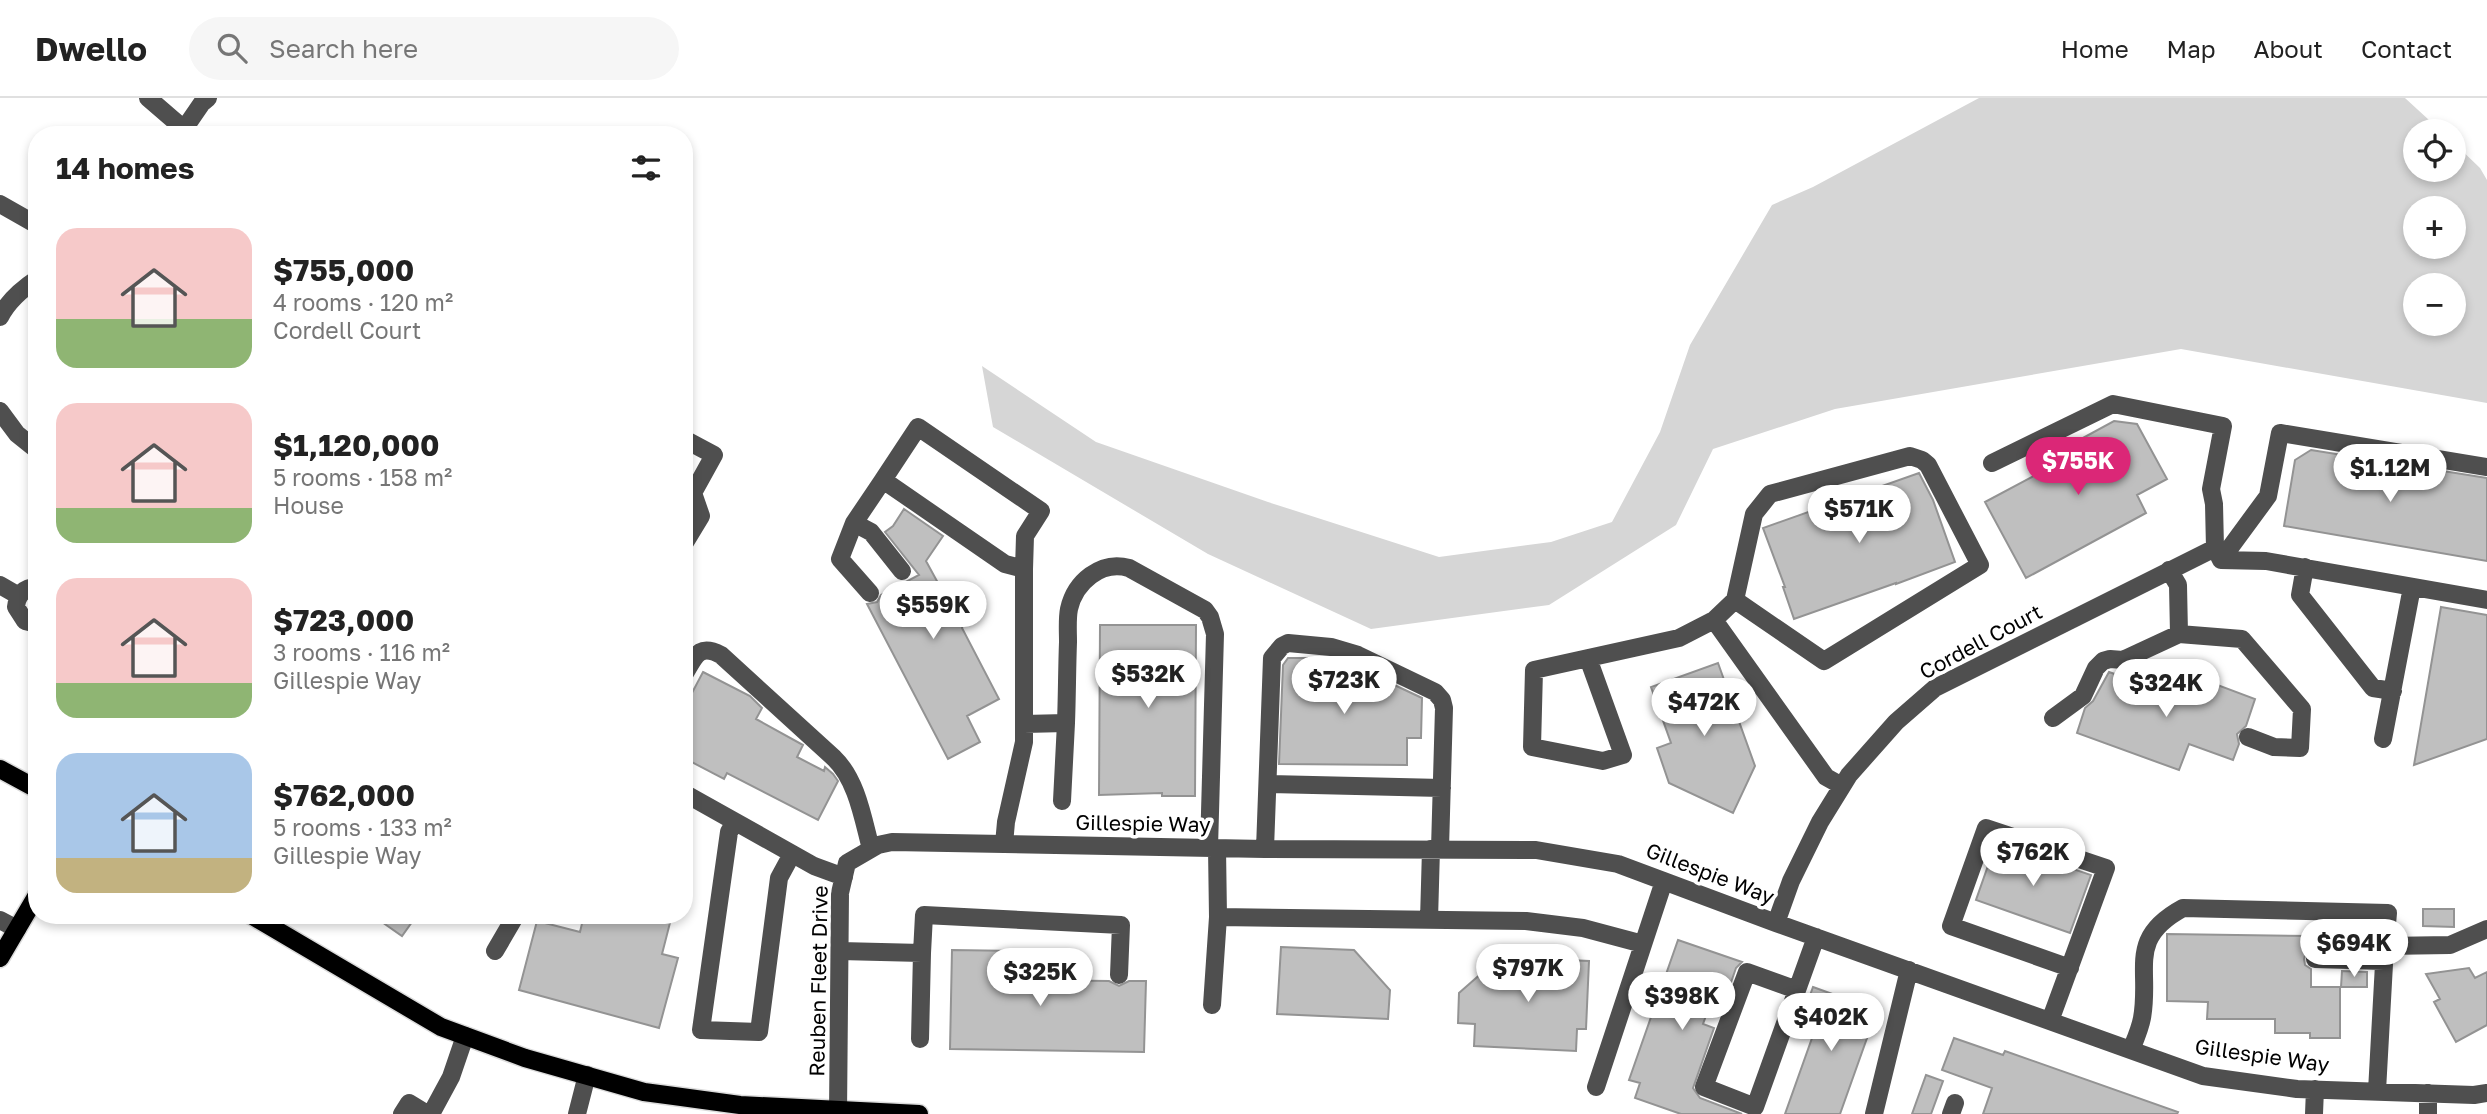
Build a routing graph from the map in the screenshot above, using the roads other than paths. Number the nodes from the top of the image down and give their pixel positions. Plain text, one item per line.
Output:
1 (148, 98) edge
2 (208, 98) edge
3 (176, 126) edge
4 (186, 126) edge
5 (0, 204) edge
6 (28, 220) edge
7 (28, 285) edge
8 (0, 317) edge
9 (0, 411) edge
10 (28, 443) edge
11 (693, 444) edge
12 (1992, 463) dead end
13 (2487, 467) edge
14 (883, 480) junction
15 (693, 493) edge
16 (693, 493) edge
17 (854, 523) junction
18 (693, 529) edge
19 (2218, 554) junction
20 (2305, 568) junction
21 (1024, 569) junction
22 (2169, 570) junction
23 (902, 571) dead end
24 (0, 585) edge
25 (2412, 587) junction
26 (28, 588) edge
27 (870, 593) dead end
28 (19, 596) junction
29 (1735, 600) junction
30 (2487, 600) edge
31 (1714, 620) junction
32 (28, 623) edge
33 (2179, 634) junction
34 (1588, 658) junction
35 (693, 660) edge
36 (2393, 691) junction
37 (2053, 718) dead end
38 (1066, 723) junction
39 (1024, 724) junction
40 (2248, 737) dead end
41 (2384, 739) dead end
42 (0, 769) edge
43 (28, 784) edge
44 (1268, 784) junction
45 (1842, 786) junction
46 (1442, 788) junction
47 (693, 798) edge
48 (1062, 801) dead end
49 (735, 822) junction
50 (892, 842) joint
51 (1004, 844) junction
52 (1213, 848) junction
53 (872, 849) junction
54 (1265, 849) junction
55 (1436, 849) junction
56 (792, 854) junction
57 (844, 877) junction
58 (1664, 881) junction
59 (28, 910) edge
60 (1218, 917) junction
61 (0, 920) edge
62 (1430, 920) junction
63 (1776, 923) junction
64 (266, 924) edge
65 (511, 924) edge
66 (17, 929) junction
67 (2487, 929) edge
68 (1816, 937) junction
69 (1643, 944) junction
70 (495, 951) dead end
71 (840, 951) junction
72 (922, 953) junction
73 (2385, 953) junction
74 (0, 958) edge
75 (2315, 959) dead end
76 (2070, 968) junction
77 (1909, 970) junction
78 (1119, 975) dead end
79 (1797, 990) junction
80 (1212, 1005) dead end
81 (2050, 1021) junction
82 (466, 1035) junction
83 (920, 1039) dead end
84 (2132, 1050) junction
85 (587, 1075) junction
86 (1596, 1087) dead end
87 (2315, 1089) junction
88 (2377, 1091) junction
89 (2428, 1093) junction
90 (2487, 1093) edge
91 (839, 1111) edge
92 (402, 1114) edge
93 (429, 1114) edge
94 (577, 1114) edge
95 (919, 1114) edge
96 (1874, 1114) edge
97 (2314, 1114) edge
98 (2428, 1114) edge

1 - 3 street
2 - 4 street
5 - 6 street
7 - 8 street
9 - 10 street
11 - 16 street
12 - 19 street
13 - 19 street
14 - 17 street
14 - 21 street
14 - 21 street
15 - 18 street
17 - 23 street
17 - 27 street
19 - 20 street
19 - 22 street, Cordell Court
20 - 25 street
20 - 36 street
21 - 39 street
22 - 33 street
22 - 45 street, Cordell Court
24 - 28 street
25 - 30 street
25 - 36 street
26 - 28 street
28 - 32 street
29 - 29 street
29 - 31 street
31 - 34 street
31 - 45 street
33 - 37 street
33 - 40 street
34 - 34 street
35 - 53 street
36 - 41 street
38 - 39 street
38 - 48 street
38 - 52 street
39 - 51 street
42 - 43 main road
44 - 46 street
44 - 46 street
44 - 54 street
45 - 63 street, Cordell Court
46 - 55 street
47 - 49 street
49 - 56 street
49 - 56 street
50 - 51 street, Gillespie Way
50 - 53 street, Reuben Fleet Drive
51 - 52 street, Gillespie Way
52 - 54 street, Gillespie Way
52 - 60 street
53 - 57 street, Reuben Fleet Drive
54 - 55 street, Gillespie Way
55 - 58 street, Gillespie Way
55 - 62 street
56 - 57 street
57 - 71 street, Reuben Fleet Drive
58 - 63 street, Gillespie Way
58 - 69 street
59 - 66 main road
60 - 62 street
60 - 80 street
61 - 66 street
62 - 69 street
63 - 68 street, Gillespie Way
64 - 82 main road
65 - 70 street
66 - 74 main road
67 - 73 street
68 - 77 street, Gillespie Way
68 - 79 street
69 - 86 street
71 - 72 street
71 - 91 street, Reuben Fleet Drive
72 - 78 street
72 - 83 street
73 - 75 street
73 - 84 street
73 - 88 street
76 - 76 street
76 - 81 street
77 - 81 street, Gillespie Way
77 - 96 street
79 - 79 street
81 - 84 street, Gillespie Way
82 - 85 main road
82 - 93 street
84 - 87 street, Gillespie Way
85 - 91 main road
85 - 94 street
87 - 88 street, Gillespie Way
87 - 97 street
88 - 89 street, Gillespie Way
89 - 90 street, Gillespie Way
89 - 98 street
91 - 95 main road
92 - 93 street

